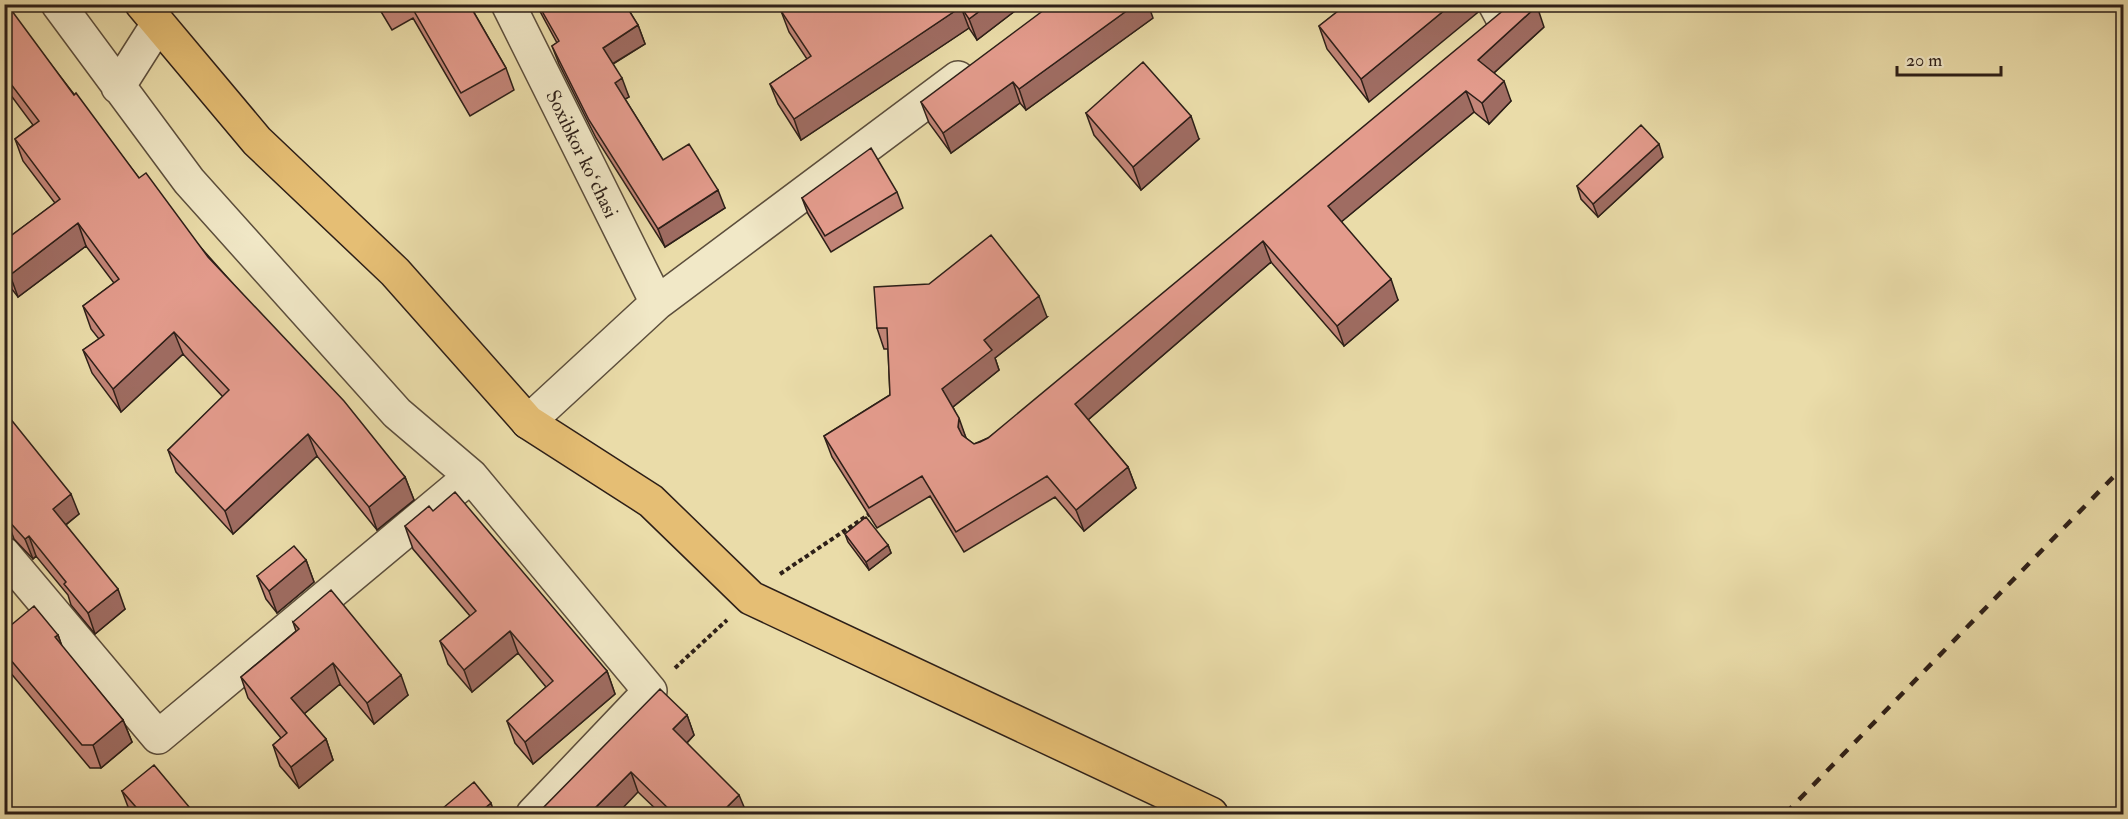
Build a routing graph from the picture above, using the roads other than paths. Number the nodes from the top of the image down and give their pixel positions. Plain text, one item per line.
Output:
1 (58, 4) edge
2 (508, 4) edge
3 (1505, 9) edge
4 (150, 14) edge
5 (1476, 39) edge
6 (980, 62) edge
7 (118, 87) junction
8 (657, 303) junction
9 (528, 422) junction
10 (471, 476) junction
11 (4, 554) edge
12 (533, 814) edge
13 (1211, 814) edge

1 - 7 street
2 - 8 street, Soxibkor koʻchasi
3 - 5 street
4 - 7 street
4 - 9 main road
6 - 8 street
7 - 10 street
8 - 9 street
9 - 13 main road
10 - 11 street
10 - 12 street

